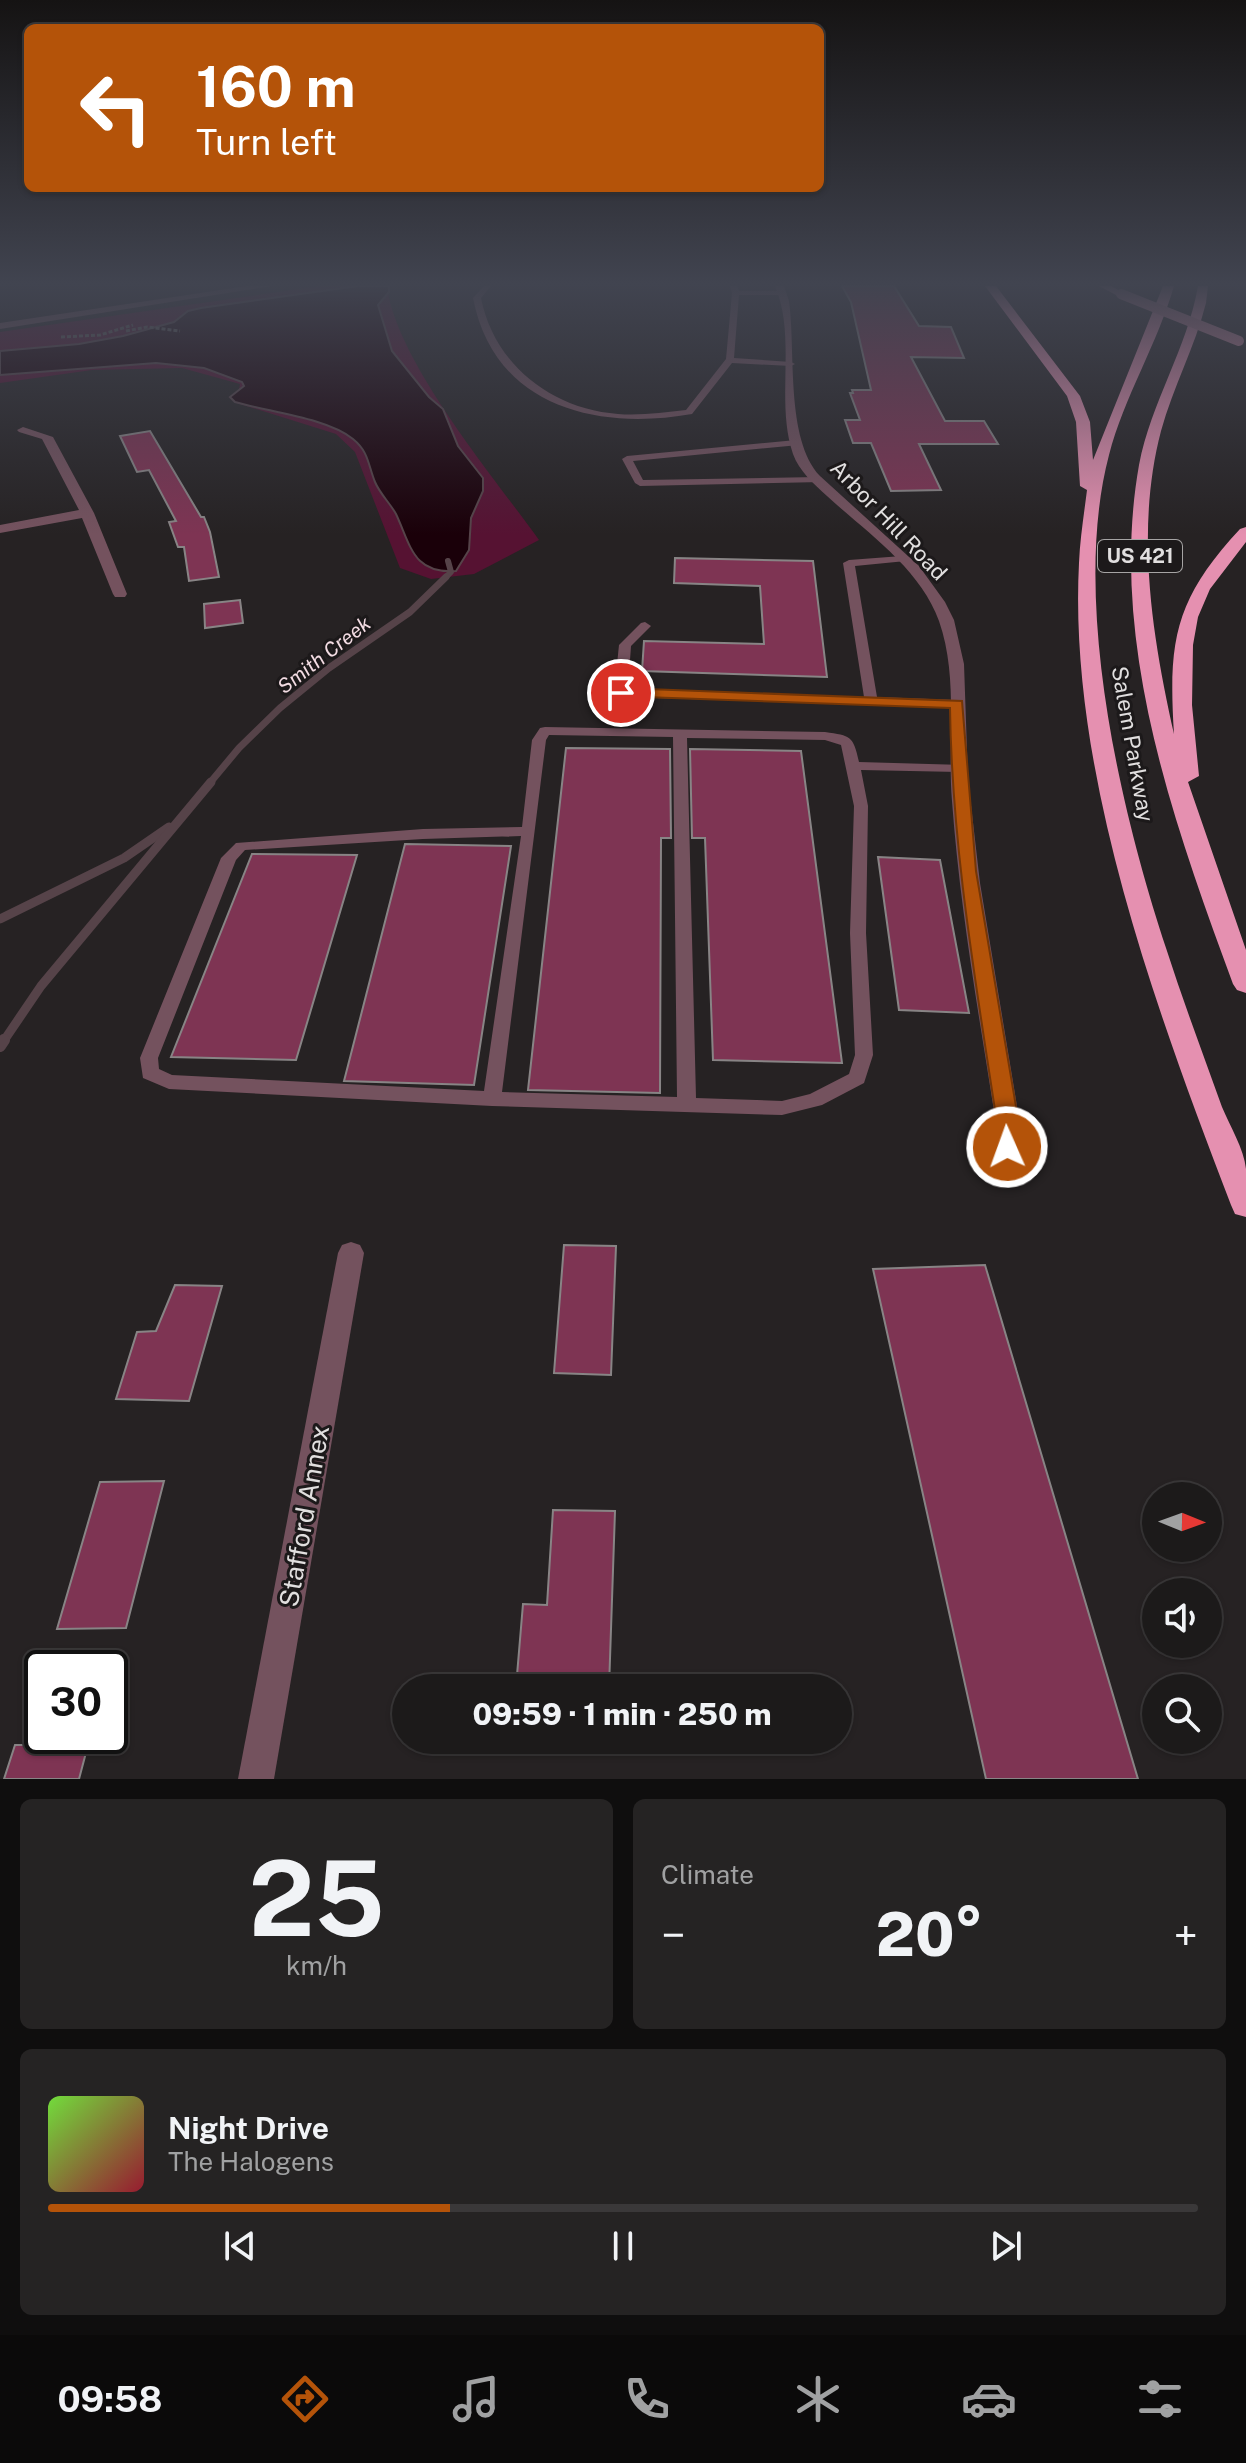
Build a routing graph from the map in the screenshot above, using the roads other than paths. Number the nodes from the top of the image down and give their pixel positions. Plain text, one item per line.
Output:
1 (513, 369) edge
2 (722, 369) edge
3 (791, 369) edge
4 (1056, 369) edge
5 (1135, 369) edge
6 (1177, 369) edge
7 (23, 430) dead end
8 (796, 443) junction
9 (818, 480) junction
10 (87, 513) junction
11 (1090, 518) junction
12 (0, 529) edge
13 (1246, 532) edge
14 (902, 559) junction
15 (120, 594) dead end
16 (645, 626) dead end
17 (871, 701) junction
18 (957, 704) junction
19 (680, 734) junction
20 (853, 766) junction
21 (959, 768) junction
22 (1192, 830) junction
23 (529, 831) junction
24 (1246, 984) edge
25 (492, 1099) junction
26 (687, 1104) junction
27 (998, 1166) dead end
28 (1246, 1205) edge
29 (351, 1253) dead end
30 (256, 1779) edge

1 - 2 lane
3 - 8 street, Arbor Hill Road
4 - 11 highway
5 - 11 highway, Salem Parkway / US 421
6 - 22 highway, Salem Parkway / US 421
7 - 10 street
8 - 9 street, Arbor Hill Road
8 - 9 lane
9 - 14 street, Arbor Hill Road
10 - 12 street
10 - 15 street
11 - 28 highway, Salem Parkway / US 421
13 - 22 highway
14 - 17 lane
14 - 18 street, Arbor Hill Road
16 - 17 lane
17 - 18 lane
18 - 21 street, Arbor Hill Road
19 - 20 lane
19 - 23 lane
19 - 26 lane
20 - 21 lane
20 - 26 lane
21 - 27 street, Arbor Hill Road
22 - 24 highway, Salem Parkway / US 421
23 - 25 lane
23 - 25 lane
25 - 26 lane
29 - 30 street, Stafford Annex

